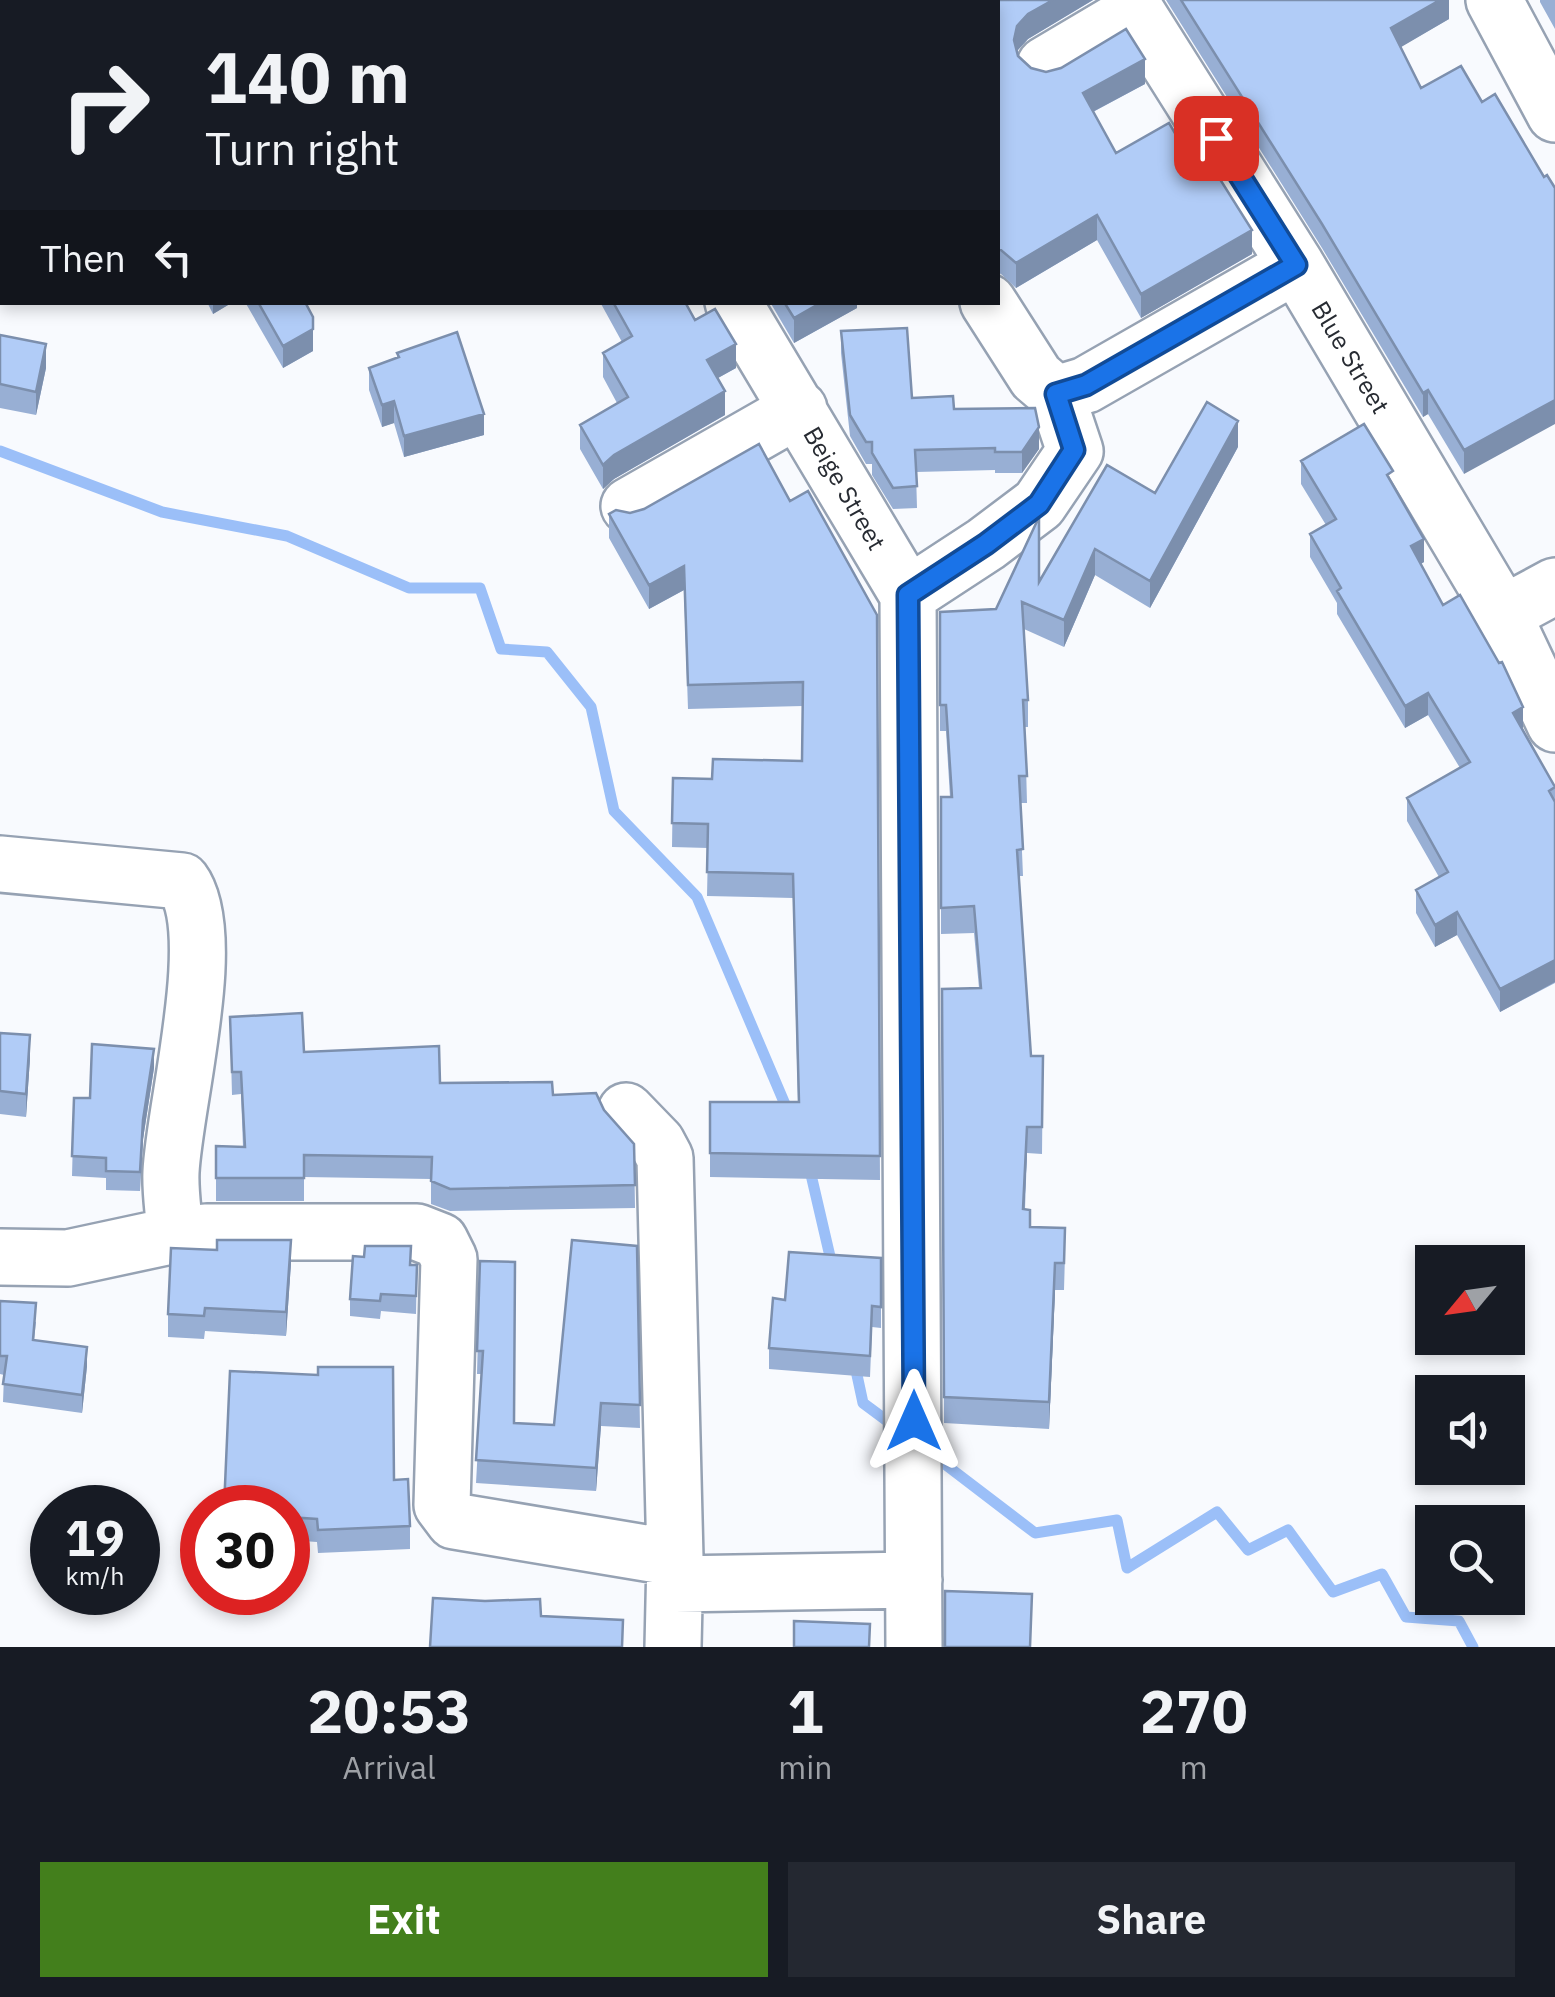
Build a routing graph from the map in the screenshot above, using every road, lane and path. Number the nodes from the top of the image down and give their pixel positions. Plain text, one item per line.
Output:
1 (1494, 0) edge
2 (1133, 6) edge
3 (1045, 65) dead end
4 (1555, 114) edge
5 (1296, 265) junction
6 (735, 305) edge
7 (990, 305) edge
8 (1056, 394) junction
9 (798, 409) junction
10 (630, 506) dead end
11 (1555, 586) edge
12 (908, 595) junction
13 (1502, 614) junction
14 (1555, 724) edge
15 (0, 864) edge
16 (626, 1111) dead end
17 (174, 1235) junction
18 (0, 1257) edge
19 (675, 1571) junction
20 (914, 1580) junction
21 (673, 1647) edge
22 (914, 1647) edge

1 - 4 street
2 - 3 street
2 - 5 street, Blue Street
5 - 8 street
5 - 13 street, Blue Street
6 - 9 street, Beige Street
7 - 8 street
8 - 12 street
9 - 10 street
9 - 12 street, Beige Street
11 - 13 street
12 - 20 street
13 - 14 street, Blue Street
15 - 17 street
16 - 19 street
17 - 18 street
17 - 19 street
19 - 20 street
19 - 21 street
20 - 22 street

